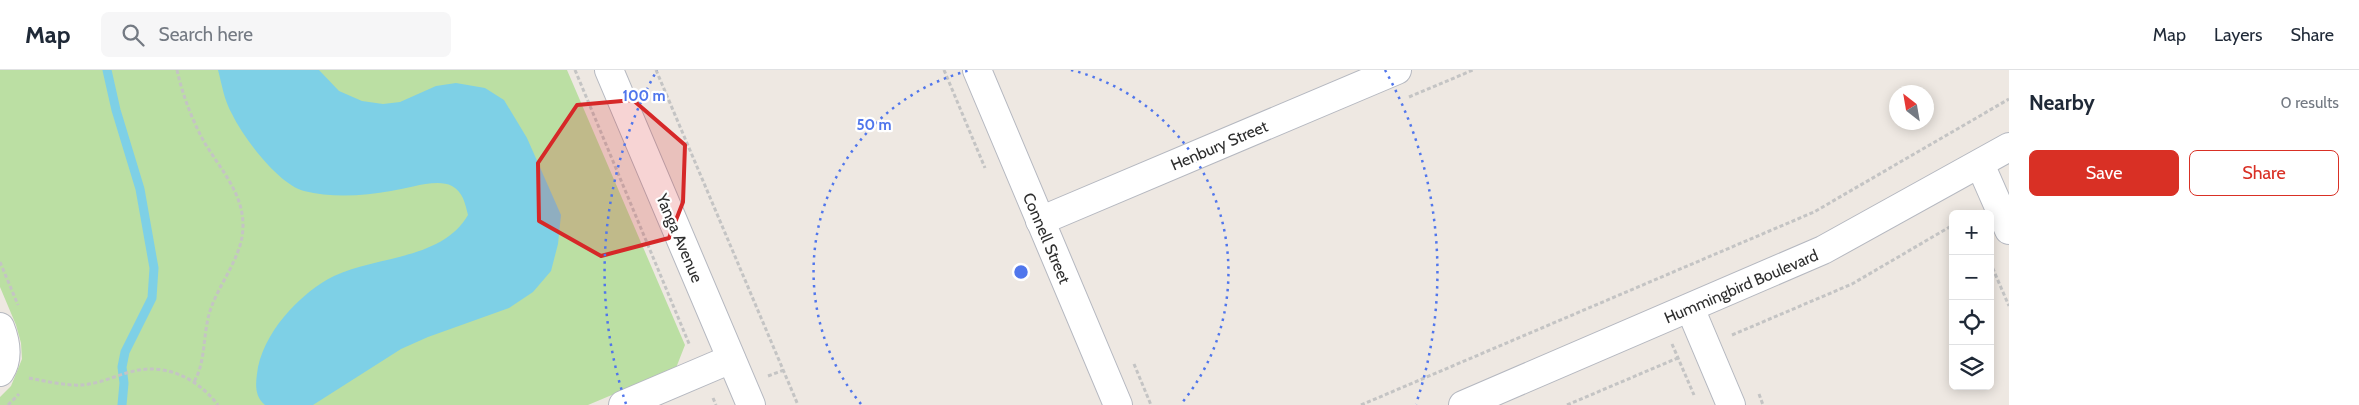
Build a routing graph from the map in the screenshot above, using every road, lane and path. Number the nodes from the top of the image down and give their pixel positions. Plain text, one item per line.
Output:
1 (177, 70) edge
2 (575, 70) edge
3 (609, 70) edge
4 (656, 70) edge
5 (977, 70) edge
6 (1397, 70) edge
7 (2009, 99) edge
8 (2009, 147) edge
9 (1980, 164) junction
10 (1040, 221) junction
11 (1949, 227) edge
12 (2009, 230) edge
13 (1994, 271) edge
14 (2009, 306) edge
15 (1690, 308) junction
16 (0, 327) edge
17 (1706, 346) junction
18 (731, 359) junction
19 (0, 372) edge
20 (701, 372) junction
21 (57, 382) dead end
22 (194, 382) junction
23 (218, 405) edge
24 (623, 405) edge
25 (716, 405) edge
26 (752, 405) edge
27 (798, 405) edge
28 (1118, 405) edge
29 (1361, 405) edge
30 (1463, 405) edge
31 (1566, 405) edge
32 (1731, 405) edge

1 - 22 path
2 - 20 path
3 - 18 street, Yanga Avenue
4 - 27 path
5 - 10 street, Connell Street
6 - 10 street, Henbury Street
7 - 29 path
8 - 9 street, Hummingbird Boulevard
9 - 12 street
9 - 15 street, Hummingbird Boulevard
10 - 28 street, Connell Street
11 - 17 path
13 - 14 path
15 - 17 street
15 - 30 street, Hummingbird Boulevard
16 - 19 street
17 - 31 path
17 - 32 street
18 - 20 street
18 - 26 street, Yanga Avenue
20 - 24 street
20 - 25 path
21 - 22 path
22 - 23 path

